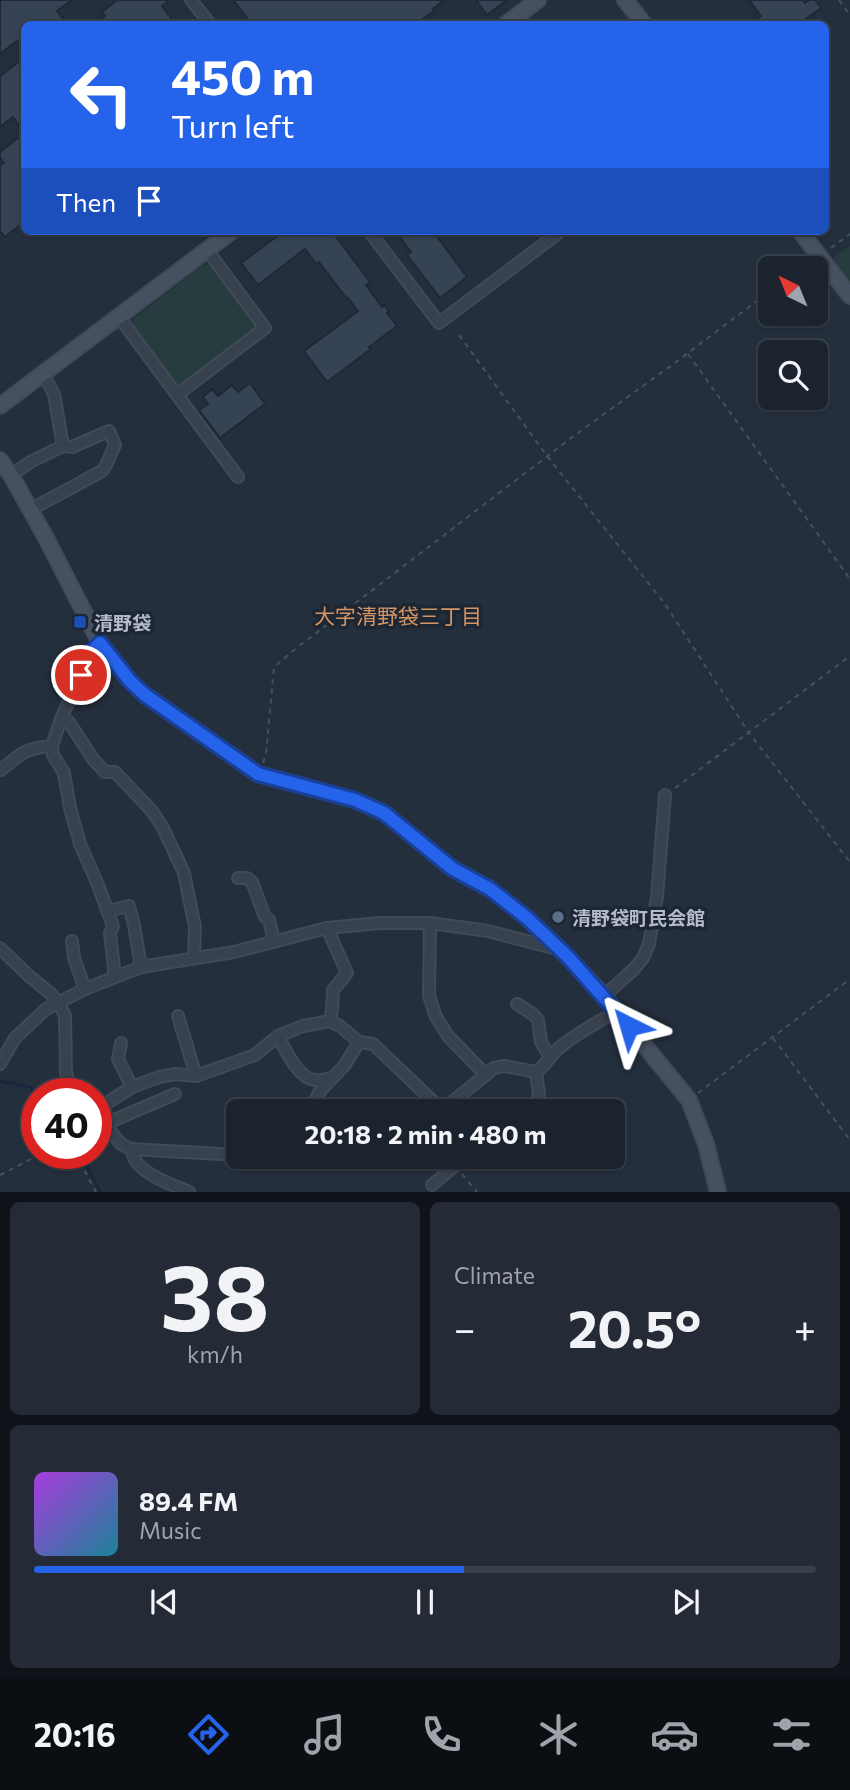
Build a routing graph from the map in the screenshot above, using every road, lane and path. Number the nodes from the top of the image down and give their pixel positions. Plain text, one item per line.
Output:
1 (191, 0) edge
2 (538, 0) edge
3 (625, 0) edge
4 (839, 0) edge
5 (850, 15) edge
6 (208, 21) edge
7 (510, 21) edge
8 (642, 21) edge
9 (850, 234) edge
10 (227, 235) edge
11 (372, 235) edge
12 (547, 235) edge
13 (803, 235) edge
14 (207, 250) junction
15 (820, 256) joint
16 (828, 267) edge
17 (850, 296) edge
18 (758, 300) edge
19 (119, 317) junction
20 (459, 335) dead end
21 (688, 353) junction
22 (43, 374) junction
23 (178, 394) junction
24 (0, 406) edge
25 (63, 446) junction
26 (547, 456) junction
27 (0, 460) edge
28 (10, 475) junction
29 (238, 477) dead end
30 (30, 510) junction
31 (850, 579) edge
32 (100, 643) junction
33 (850, 656) edge
34 (61, 719) junction
35 (749, 733) junction
36 (52, 746) junction
37 (1, 770) edge
38 (258, 774) junction
39 (666, 795) joint
40 (850, 862) edge
41 (238, 878) dead end
42 (107, 911) junction
43 (430, 923) junction
44 (327, 928) junction
45 (72, 941) dead end
46 (274, 941) junction
47 (0, 948) edge
48 (560, 949) junction
49 (194, 958) junction
50 (141, 967) junction
51 (116, 977) junction
52 (850, 979) edge
53 (85, 989) junction
54 (604, 996) junction
55 (59, 1003) junction
56 (517, 1004) dead end
57 (617, 1011) junction
58 (178, 1016) dead end
59 (330, 1021) junction
60 (278, 1036) junction
61 (772, 1037) junction
62 (359, 1042) junction
63 (121, 1043) dead end
64 (550, 1057) junction
65 (0, 1065) edge
66 (536, 1072) junction
67 (486, 1075) junction
68 (196, 1076) junction
69 (68, 1078) edge
70 (331, 1078) junction
71 (132, 1087) junction
72 (176, 1094) dead end
73 (316, 1099) edge
74 (431, 1099) edge
75 (455, 1099) edge
76 (538, 1099) edge
77 (689, 1100) junction
78 (112, 1101) edge
79 (112, 1122) edge
80 (112, 1133) edge
81 (850, 1140) edge
82 (131, 1149) junction
83 (226, 1154) edge
84 (21, 1164) edge
85 (84, 1169) edge
86 (447, 1169) edge
87 (460, 1169) edge
88 (0, 1175) edge
89 (432, 1185) dead end
90 (96, 1192) edge
91 (189, 1192) edge
92 (477, 1192) edge
93 (719, 1192) edge

1 - 6 street
2 - 7 street
3 - 8 street
4 - 5 path
9 - 15 path
10 - 14 street
11 - 12 street
13 - 15 street
14 - 19 street
14 - 23 street
16 - 17 street
18 - 21 path
19 - 22 street
19 - 23 street
20 - 26 path
21 - 26 path
21 - 31 path
22 - 24 street
22 - 25 street
23 - 29 street
25 - 28 street
25 - 30 street
26 - 35 path
26 - 38 path
27 - 28 street
28 - 30 street
30 - 32 street
32 - 34 street
32 - 38 street
33 - 35 path
34 - 36 street
34 - 49 street
35 - 39 path
35 - 40 path
36 - 37 street
36 - 42 street
38 - 48 street
39 - 54 street
41 - 46 street
42 - 50 street
42 - 51 street
43 - 44 street
43 - 48 street
43 - 67 street
44 - 46 street
44 - 59 street
45 - 53 street
46 - 49 street
47 - 55 street
48 - 54 street
49 - 50 street
50 - 51 street
51 - 53 street
52 - 61 path
53 - 55 street
54 - 57 street
55 - 65 street
55 - 69 street
56 - 64 street
57 - 64 street
57 - 77 street
58 - 68 street
59 - 60 street
59 - 62 street
60 - 68 street
60 - 70 street
61 - 77 path
61 - 81 path
62 - 70 street
62 - 74 street
63 - 71 street
64 - 66 street
66 - 67 street
66 - 76 street
67 - 75 street
68 - 71 street
70 - 73 street
71 - 78 street
72 - 79 street
77 - 93 street
80 - 82 street
82 - 83 street
82 - 91 street
84 - 88 path
85 - 90 path
86 - 89 street
87 - 92 path

